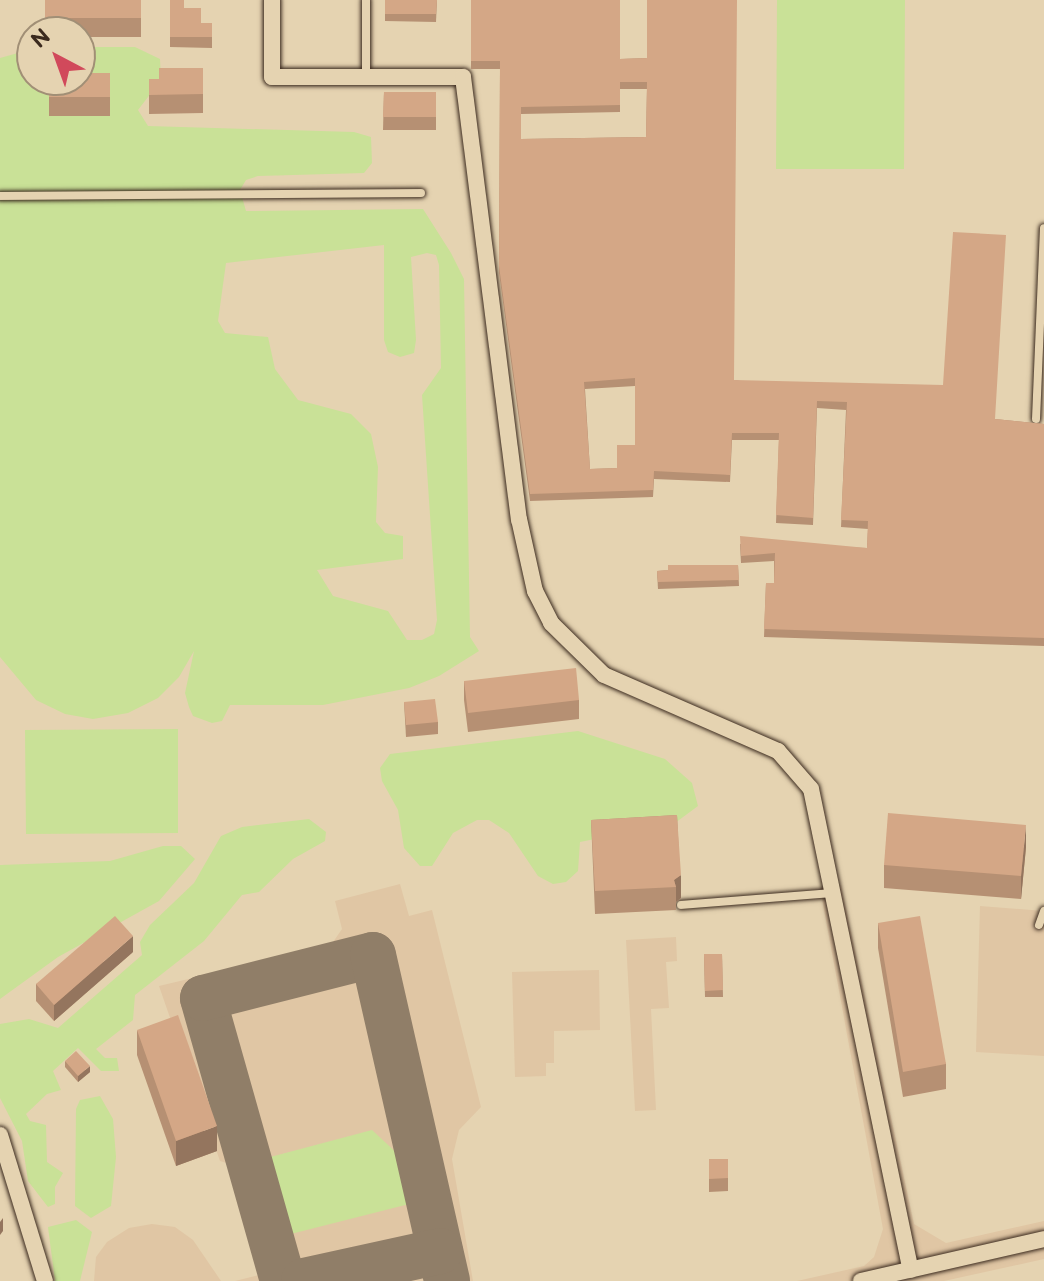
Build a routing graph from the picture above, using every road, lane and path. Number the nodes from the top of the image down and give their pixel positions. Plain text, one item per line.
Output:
1 (272, 0) edge
2 (366, 0) edge
3 (366, 77) junction
4 (421, 193) dead end
5 (0, 196) edge
6 (1044, 228) edge
7 (1036, 419) dead end
8 (835, 893) junction
9 (681, 905) dead end
10 (1044, 911) edge
11 (1039, 925) dead end
12 (0, 1135) edge
13 (1044, 1239) edge
14 (911, 1270) junction
15 (45, 1281) edge
16 (861, 1281) edge

1 - 3 street
2 - 3 lane
3 - 8 street
4 - 5 lane
6 - 7 lane
8 - 9 lane
8 - 14 street
10 - 11 lane
12 - 15 street
13 - 14 street
14 - 16 street

